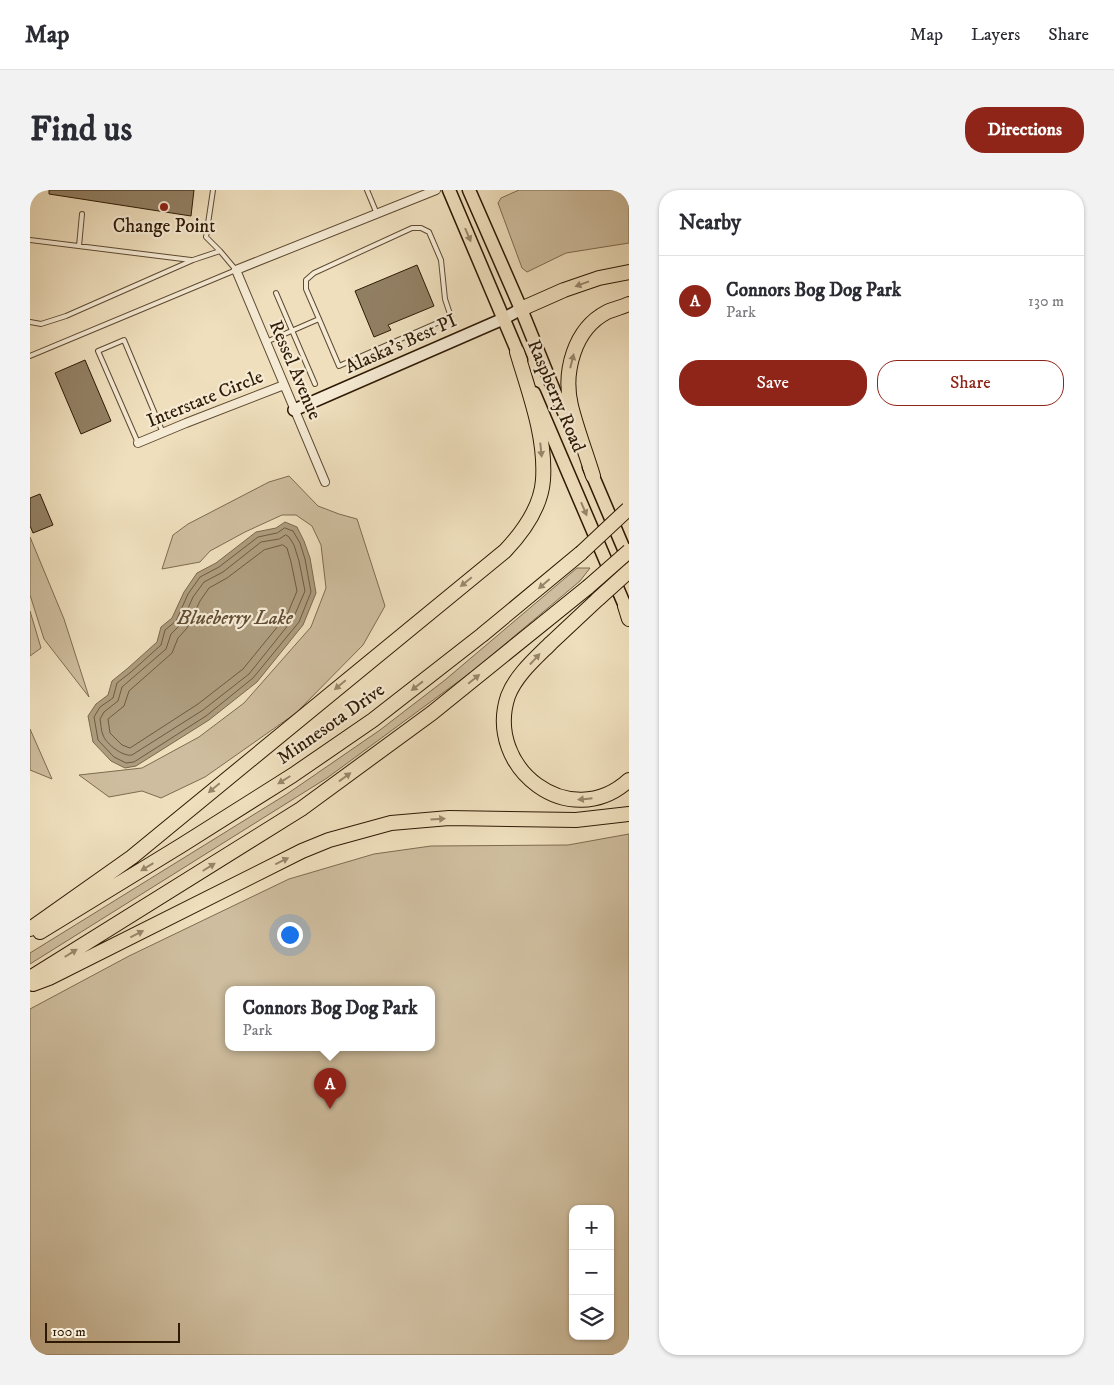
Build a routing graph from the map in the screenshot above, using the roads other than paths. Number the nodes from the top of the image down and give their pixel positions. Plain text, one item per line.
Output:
1 (213, 190) edge
2 (367, 190) edge
3 (436, 190) edge
4 (449, 190) edge
5 (469, 190) edge
6 (82, 214) dead end
7 (377, 214) junction
8 (30, 240) edge
9 (79, 246) junction
10 (220, 251) junction
11 (193, 260) junction
12 (236, 270) junction
13 (629, 272) edge
14 (276, 293) dead end
15 (629, 304) edge
16 (521, 309) junction
17 (319, 319) junction
18 (503, 319) junction
19 (30, 322) edge
20 (292, 330) junction
21 (266, 342) junction
22 (517, 352) junction
23 (30, 356) edge
24 (315, 384) dead end
25 (284, 385) junction
26 (294, 410) junction
27 (163, 433) junction
28 (138, 443) joint
29 (593, 476) junction
30 (325, 482) dead end
31 (629, 509) edge
32 (629, 551) edge
33 (629, 561) edge
34 (629, 571) edge
35 (628, 614) edge
36 (629, 780) edge
37 (628, 814) edge
38 (30, 929) edge
39 (30, 938) edge
40 (30, 978) edge
41 (30, 986) edge

1 - 10 lane
2 - 7 lane
3 - 7 street
4 -> 18 main road, Raspberry Road
5 - 16 main road, Raspberry Road
6 - 9 lane
7 - 12 street
8 - 9 lane
9 - 11 lane
10 - 11 lane
10 - 12 lane
11 - 19 lane
12 - 21 street, Ressel Avenue
12 - 23 lane
13 -> 16 highway
14 - 20 lane
29 -> 15 highway
16 - 18 street, Alaska's Best PI
16 - 22 main road
16 - 29 main road, Raspberry Road
17 - 17 lane
17 - 20 lane
18 - 22 main road, Raspberry Road
18 - 26 street, Alaska's Best PI
20 - 21 lane
20 - 24 lane
21 - 25 street, Ressel Avenue
22 -> 35 main road, Raspberry Road
22 -> 38 highway
25 - 26 street, Ressel Avenue
25 - 27 street, Interstate Circle
26 - 30 street, Ressel Avenue
27 - 28 street, Interstate Circle
27 - 28 lane
29 - 33 main road, Raspberry Road
31 -> 39 highway, Minnesota Drive, bridge
40 -> 32 highway, bridge
36 -> 34 highway, bridge
41 -> 37 highway

